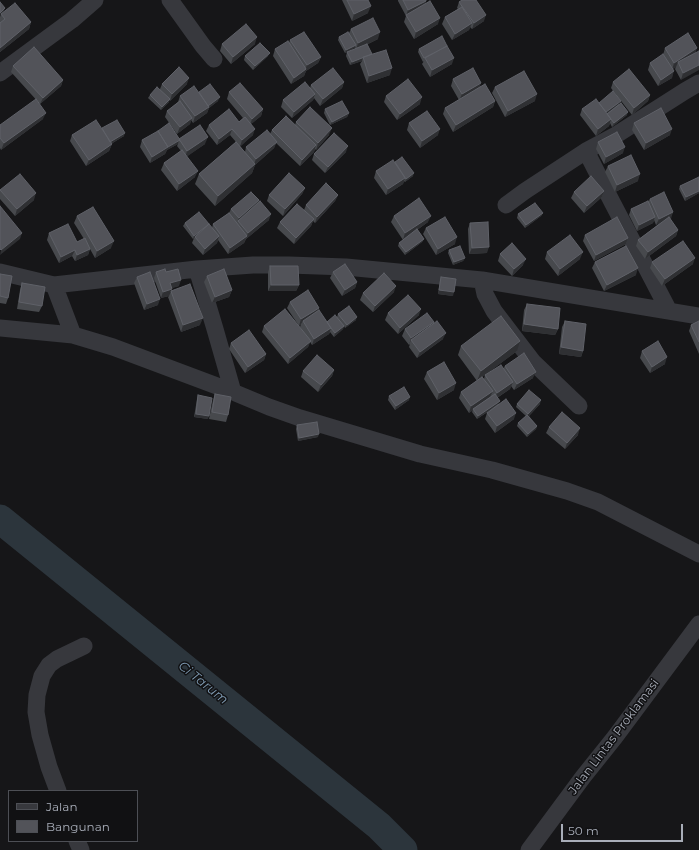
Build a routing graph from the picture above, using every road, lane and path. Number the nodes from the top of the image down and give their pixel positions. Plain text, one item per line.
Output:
1 (95, 0) edge
2 (170, 0) edge
3 (214, 59) dead end
4 (0, 73) edge
5 (699, 83) edge
6 (586, 151) junction
7 (506, 205) dead end
8 (197, 269) junction
9 (0, 272) edge
10 (482, 280) junction
11 (54, 285) junction
12 (669, 310) junction
13 (699, 316) edge
14 (0, 328) edge
15 (73, 335) junction
16 (233, 392) junction
17 (580, 406) dead end
18 (699, 554) edge
19 (699, 624) edge
20 (84, 646) dead end
21 (58, 790) edge
22 (529, 850) edge

1 - 4 street
2 - 3 street
5 - 6 street
6 - 7 street
6 - 12 street
8 - 10 street
8 - 11 street
8 - 16 street
9 - 11 street
10 - 12 street
10 - 17 street
11 - 15 street
12 - 13 street
14 - 15 street
15 - 16 street
16 - 18 street
19 - 22 street, Jalan Lintas Proklamasi
20 - 21 street

